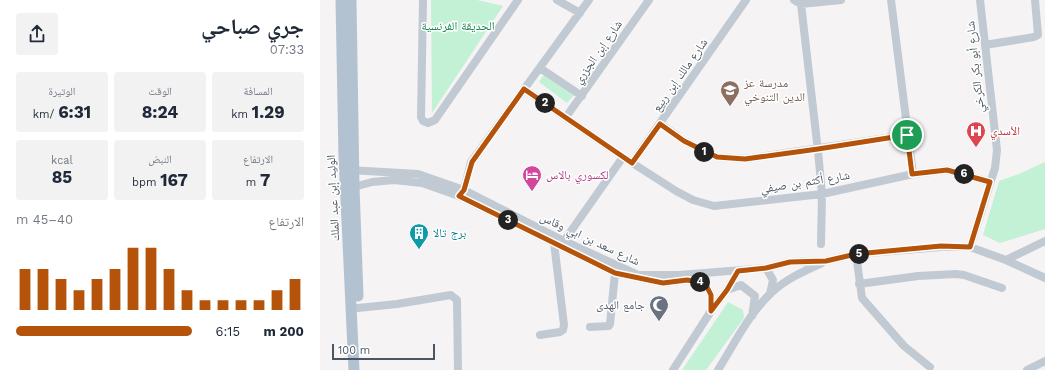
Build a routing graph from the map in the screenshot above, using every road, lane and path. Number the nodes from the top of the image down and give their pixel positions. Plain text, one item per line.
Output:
1 (341, 0) edge
2 (350, 0) edge
3 (423, 0) edge
4 (518, 0) edge
5 (557, 0) edge
6 (589, 0) edge
7 (649, 0) edge
8 (746, 0) edge
9 (841, 0) edge
10 (891, 0) edge
11 (980, 0) edge
12 (1035, 0) edge
13 (798, 2) edge
14 (580, 13) junction
15 (985, 45) junction
16 (540, 68) junction
17 (524, 89) junction
18 (582, 96) junction
19 (566, 117) junction
20 (660, 124) junction
21 (907, 135) junction
22 (818, 149) junction
23 (623, 157) junction
24 (632, 163) junction
25 (349, 170) junction
26 (912, 174) junction
27 (990, 182) junction
28 (350, 188) junction
29 (461, 193) junction
30 (822, 194) junction
31 (564, 241) junction
32 (1045, 241) edge
33 (554, 242) junction
34 (821, 244) dead end
35 (970, 247) junction
36 (856, 254) junction
37 (1006, 260) junction
38 (826, 261) junction
39 (766, 268) junction
40 (738, 271) junction
41 (615, 273) junction
42 (1045, 278) edge
43 (859, 284) junction
44 (1002, 288) dead end
45 (727, 290) junction
46 (770, 294) junction
47 (358, 308) junction
48 (711, 311) junction
49 (752, 317) junction
50 (590, 327) dead end
51 (540, 335) dead end
52 (1045, 362) edge
53 (930, 367) dead end
54 (354, 370) edge
55 (362, 370) edge
56 (458, 370) edge
57 (673, 370) edge
58 (718, 370) edge
59 (1027, 370) edge

1 - 25 main road, الوليد إبن عبد الملك
2 - 25 main road, الوليد إبن عبد الملك
3 - 4 street
5 - 14 street
6 - 14 street
7 - 18 street, شارع إبن الجزري
8 - 20 street, شارع مالك إبن ربيع
9 - 13 street
10 - 21 street
11 - 15 street, شارع أبو بكر الكرخي
12 - 15 street
13 - 22 street
14 - 16 street
15 - 27 street, شارع أبو بكر الكرخي
16 - 17 street
16 - 18 street
17 - 19 street, شارع أكثم بن صيفي
17 - 29 street
18 - 19 street, شارع إبن الجزري
19 - 23 street, شارع أكثم بن صيفي
20 - 22 street
20 - 24 street, شارع مالك إبن ربيع
21 - 22 street
21 - 26 street
22 - 30 street
23 - 24 street, شارع أكثم بن صيفي
23 - 31 street
24 - 30 street, شارع أكثم بن صيفي
25 - 28 main road, الوليد إبن عبد الملك
25 - 29 street, شارع سعد بن ابي وقاس
26 - 27 street, شارع أكثم بن صيفي
26 - 30 street, شارع أكثم بن صيفي
27 - 35 street, شارع أبو بكر الكرخي
28 - 29 street, شارع سعد بن ابي وقاس
28 - 47 main road, الوليد إبن عبد الملك
28 - 54 main road, الوليد إبن عبد الملك
29 - 31 street, شارع سعد بن ابي وقاس
29 - 33 street, شارع سعد بن ابي وقاس
30 - 34 street
31 - 40 street, شارع سعد بن ابي وقاس
32 - 37 street
33 - 41 street, شارع سعد بن ابي وقاس
33 - 51 street
35 - 36 street, شارع سعد بن ابي وقاس
35 - 37 street, شارع سعد بن ابي وقاس
36 - 38 street, شارع سعد بن ابي وقاس
36 - 43 street
37 - 42 street, شارع سعد بن ابي وقاس
38 - 39 street, شارع سعد بن ابي وقاس
38 - 46 street
39 - 40 street, شارع سعد بن ابي وقاس
39 - 46 street
40 - 45 street
41 - 48 street, شارع سعد بن ابي وقاس
41 - 50 street
43 - 44 street
43 - 53 street
45 - 48 street
45 - 49 street
46 - 49 street
47 - 55 main road, الوليد إبن عبد الملك
47 - 56 street
48 - 57 street
49 - 58 street
52 - 59 street

